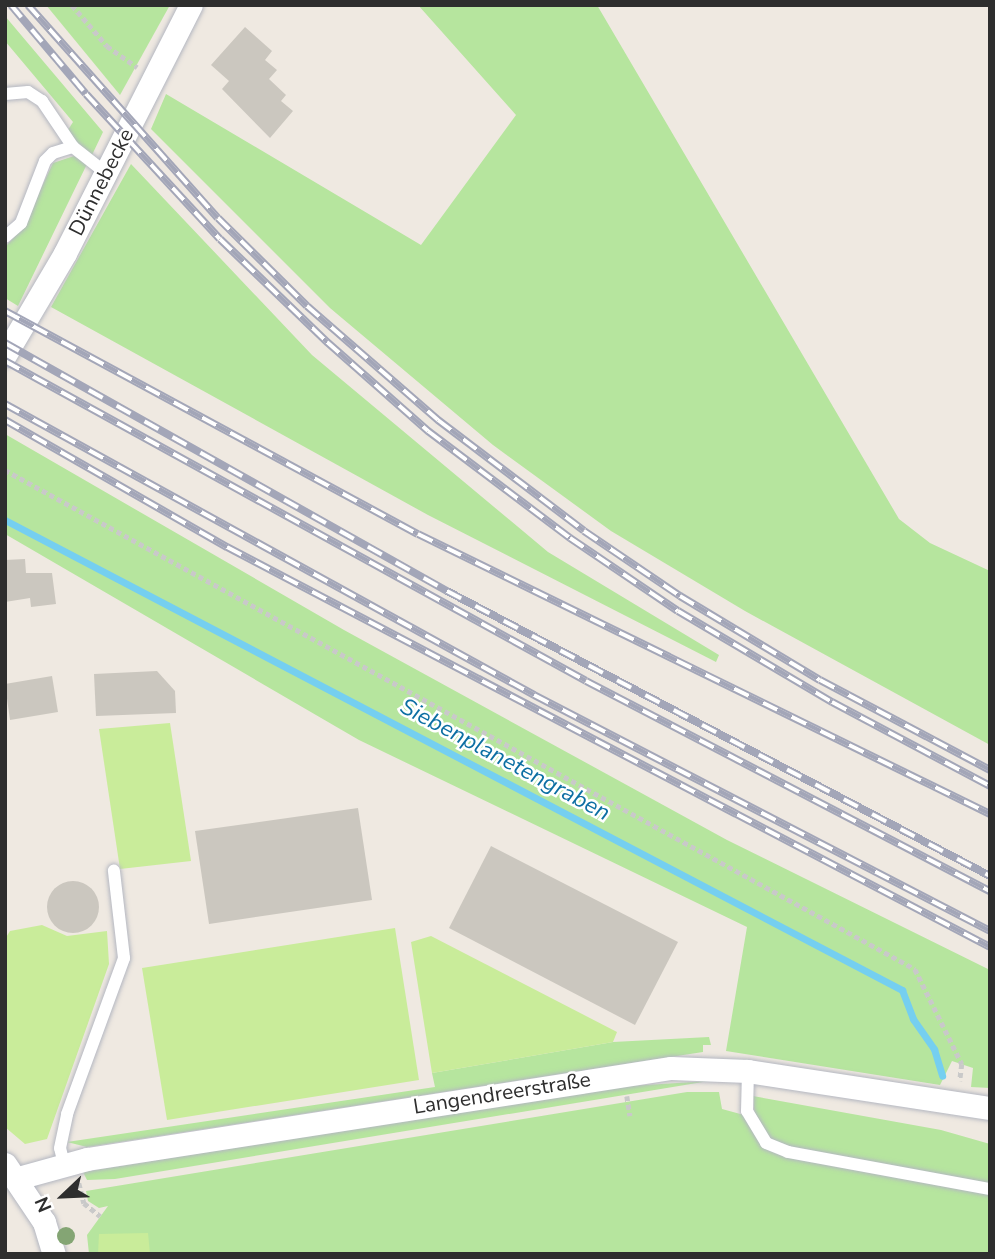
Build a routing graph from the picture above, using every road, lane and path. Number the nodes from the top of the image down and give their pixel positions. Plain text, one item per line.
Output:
1 (72, 5) edge
2 (191, 5) edge
3 (142, 70) dead end
4 (5, 94) edge
5 (72, 146) junction
6 (106, 173) junction
7 (5, 237) edge
8 (5, 355) edge
9 (5, 470) edge
10 (114, 872) dead end
11 (748, 1071) junction
12 (957, 1103) junction
13 (990, 1108) edge
14 (64, 1164) junction
15 (12, 1171) edge
16 (990, 1189) edge
17 (100, 1216) dead end
18 (54, 1254) edge

1 - 3 path
2 - 6 street, Dünnebecke
4 - 5 lane
5 - 6 lane
5 - 7 lane
6 - 8 street, Dünnebecke
9 - 12 path
10 - 14 lane
11 - 12 street, Langendreerstraße
11 - 14 street, Langendreerstraße
11 - 16 lane
12 - 13 street, Langendreerstraße
14 - 15 street, Langendreerstraße
14 - 17 path
15 - 18 street

